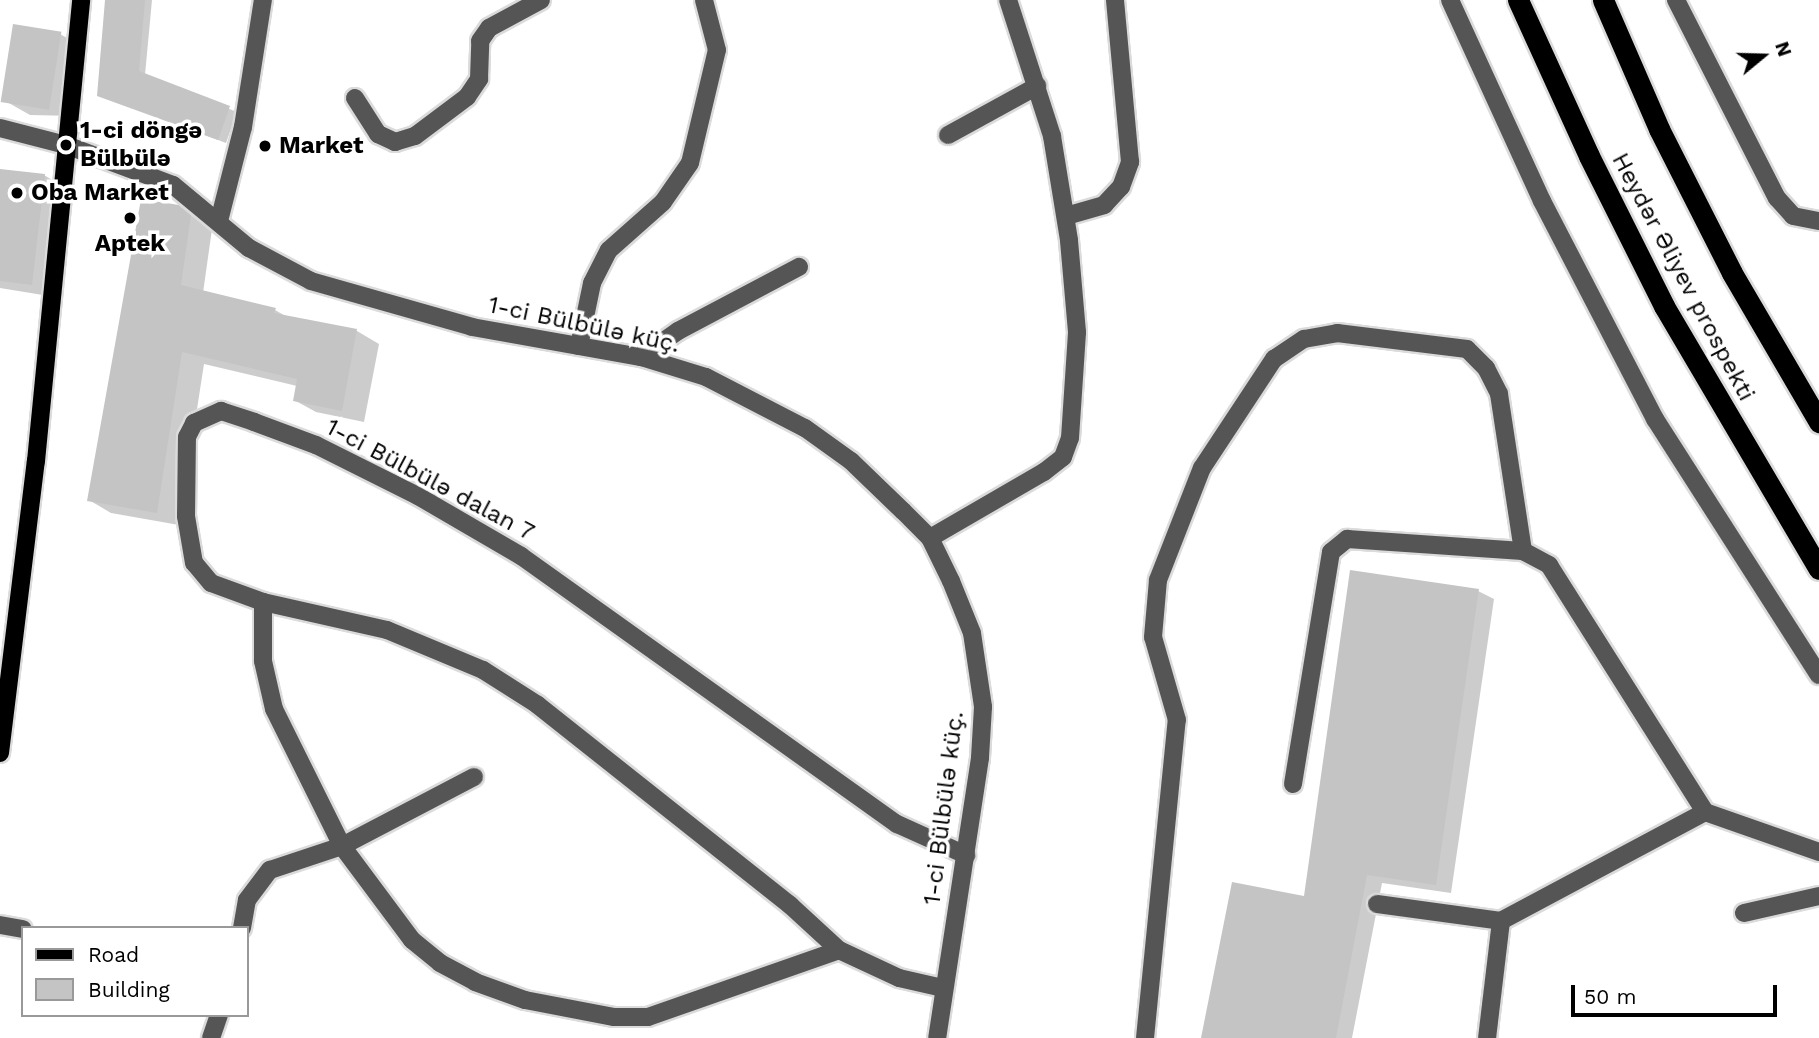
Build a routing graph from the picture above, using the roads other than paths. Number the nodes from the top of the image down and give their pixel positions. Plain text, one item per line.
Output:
1 (81, 0) edge
2 (263, 0) edge
3 (541, 0) edge
4 (704, 0) edge
5 (1008, 0) edge
6 (1115, 0) edge
7 (1450, 0) edge
8 (1518, 0) edge
9 (1603, 0) edge
10 (1676, 0) edge
11 (1037, 86) junction
12 (355, 98) dead end
13 (0, 128) edge
14 (948, 135) dead end
15 (65, 145) junction
16 (1066, 216) junction
17 (219, 221) junction
18 (1819, 221) edge
19 (799, 267) dead end
20 (579, 346) junction
21 (641, 357) junction
22 (1819, 422) edge
23 (930, 538) junction
24 (1523, 551) junction
25 (1819, 569) edge
26 (263, 602) junction
27 (1819, 675) edge
28 (0, 753) edge
29 (474, 777) dead end
30 (1293, 784) dead end
31 (1705, 812) junction
32 (342, 846) junction
33 (1819, 852) edge
34 (966, 855) junction
35 (1819, 897) edge
36 (1377, 904) dead end
37 (1744, 913) dead end
38 (1502, 921) junction
39 (0, 925) edge
40 (242, 926) edge
41 (21, 929) edge
42 (839, 950) junction
43 (943, 988) junction
44 (218, 1017) edge
45 (211, 1038) edge
46 (937, 1038) edge
47 (1145, 1038) edge
48 (1487, 1038) edge

1 - 15 main road
2 - 17 street
3 - 12 street
4 - 20 street
5 - 11 street
6 - 16 street
7 - 27 street
8 - 25 highway, Heydər Əliyev prospekti
9 - 22 highway, Heydər Əliyev prospekti
10 - 18 street
11 - 14 street
11 - 16 street
13 - 15 street, 1-ci Bülbülə küç.
15 - 17 street, 1-ci Bülbülə küç.
15 - 28 main road
16 - 23 street
17 - 20 street, 1-ci Bülbülə küç.
19 - 21 street
20 - 21 street, 1-ci Bülbülə küç.
21 - 23 street, 1-ci Bülbülə küç.
23 - 34 street, 1-ci Bülbülə küç.
24 - 30 street
24 - 31 street
24 - 47 street
26 - 32 street
26 - 34 street, 1-ci Bülbülə dalan 7
26 - 42 street, 1-ci Bülbülə dalan 7
29 - 32 street
31 - 33 street
31 - 38 street
32 - 40 street
32 - 42 street
34 - 43 street, 1-ci Bülbülə küç.
35 - 37 street
36 - 38 street
38 - 48 street
39 - 41 street
42 - 43 street, 1-ci Bülbülə dalan 7
43 - 46 street, 1-ci Bülbülə küç.
44 - 45 street

